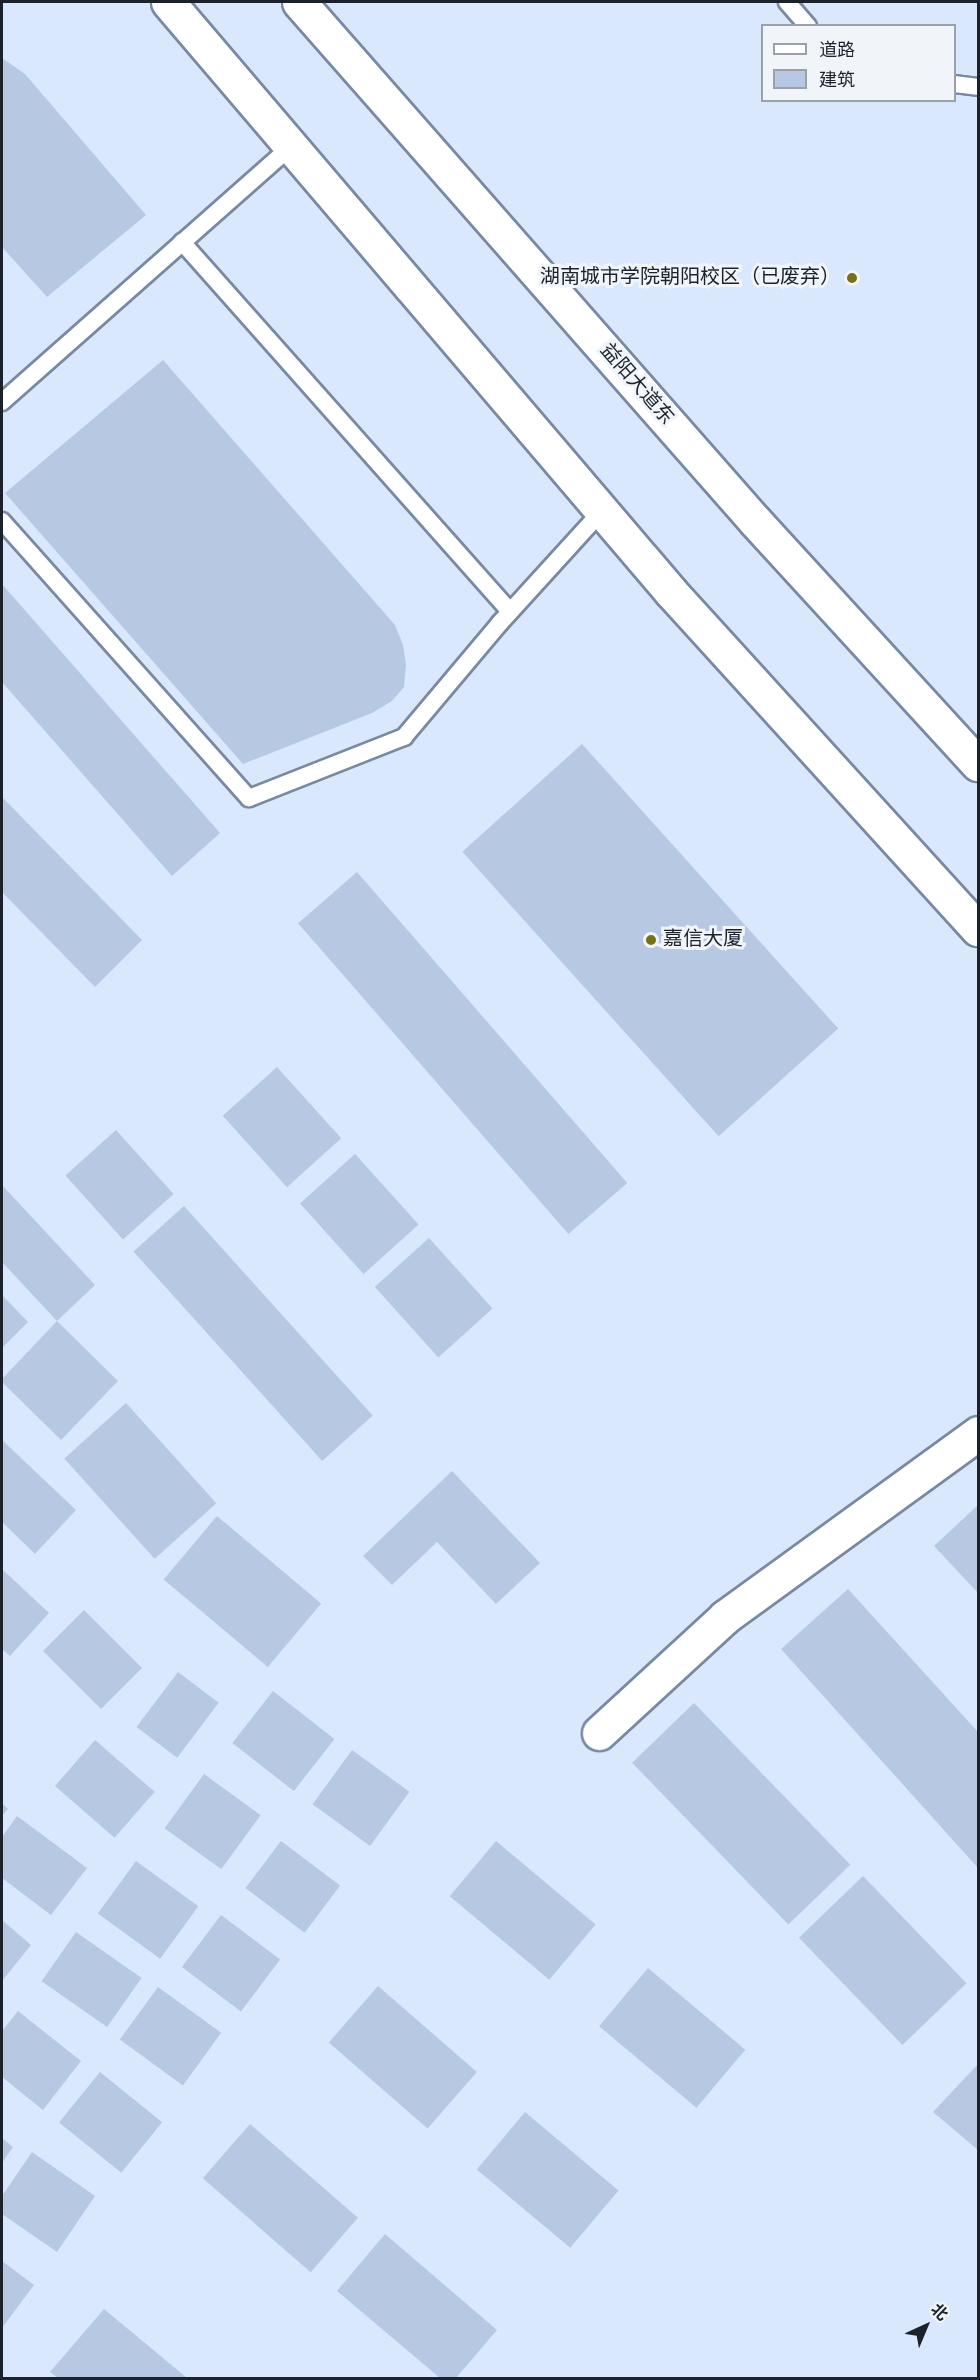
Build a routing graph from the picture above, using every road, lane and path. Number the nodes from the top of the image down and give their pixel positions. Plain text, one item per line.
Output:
1 (168, 2) edge
2 (299, 2) edge
3 (788, 2) edge
4 (806, 24) edge
5 (956, 84) edge
6 (978, 87) edge
7 (291, 146) junction
8 (182, 243) junction
9 (2, 402) edge
10 (602, 511) junction
11 (2, 521) edge
12 (510, 612) junction
13 (978, 764) edge
14 (978, 929) edge
15 (978, 1433) edge
16 (598, 1733) dead end

1 - 7 main road
2 - 13 main road, 益阳大道东
3 - 4 lane
5 - 6 lane
7 - 8 lane
7 - 10 main road
8 - 9 lane
8 - 12 lane
10 - 12 lane
10 - 14 main road
11 - 12 lane
15 - 16 main road

